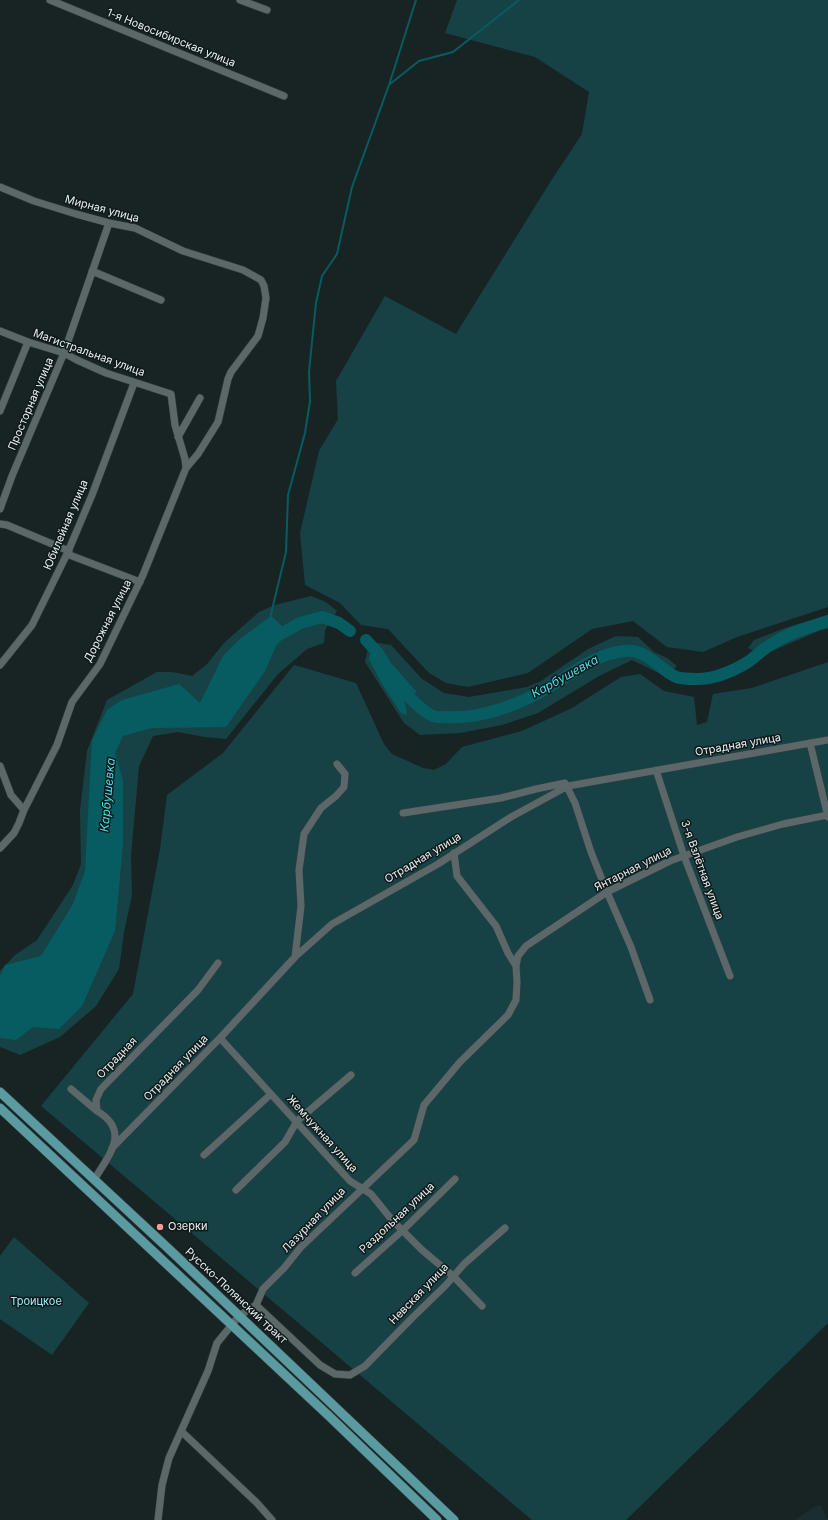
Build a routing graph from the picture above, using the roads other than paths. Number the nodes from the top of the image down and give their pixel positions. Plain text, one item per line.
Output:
1 (50, 0) edge
2 (240, 0) edge
3 (267, 10) dead end
4 (284, 96) dead end
5 (0, 187) edge
6 (109, 223) junction
7 (92, 271) junction
8 (160, 300) dead end
9 (0, 331) edge
10 (28, 342) junction
11 (64, 353) junction
12 (134, 382) junction
13 (200, 398) dead end
14 (0, 411) edge
15 (178, 437) junction
16 (186, 468) junction
17 (0, 508) edge
18 (0, 524) edge
19 (68, 552) junction
20 (140, 582) junction
21 (0, 665) edge
22 (828, 740) edge
23 (810, 743) junction
24 (337, 764) dead end
25 (0, 766) edge
26 (656, 770) junction
27 (568, 786) junction
28 (24, 810) junction
29 (403, 813) dead end
30 (828, 816) edge
31 (0, 848) edge
32 (454, 853) junction
33 (684, 856) junction
34 (607, 892) junction
35 (295, 957) junction
36 (218, 963) dead end
37 (516, 966) junction
38 (730, 976) dead end
39 (650, 1000) dead end
40 (220, 1038) junction
41 (351, 1075) dead end
42 (72, 1089) dead end
43 (0, 1092) edge
44 (271, 1094) junction
45 (0, 1108) edge
46 (97, 1111) junction
47 (297, 1121) junction
48 (112, 1148) junction
49 (204, 1155) dead end
50 (455, 1179) dead end
51 (94, 1180) junction
52 (362, 1188) junction
53 (236, 1190) dead end
54 (505, 1228) dead end
55 (403, 1230) junction
56 (354, 1273) dead end
57 (453, 1276) junction
58 (256, 1305) junction
59 (482, 1306) dead end
60 (238, 1316) junction
61 (231, 1324) junction
62 (181, 1431) junction
63 (158, 1520) edge
64 (272, 1520) edge
65 (437, 1520) edge
66 (454, 1520) edge

1 - 4 street, 1-я Новосибирская улица
2 - 3 street
5 - 6 street, Мирная улица
6 - 7 street, Просторная улица
6 - 16 street, Мирная улица
7 - 8 street
7 - 11 street, Просторная улица
9 - 10 street, Магистральная улица
10 - 11 street, Магистральная улица
10 - 14 street
11 - 12 street, Магистральная улица
11 - 17 street, Просторная улица
12 - 15 street, Магистральная улица
12 - 19 street, Юбилейная улица
13 - 15 street
15 - 16 street
16 - 20 street, Дорожная улица
18 - 19 street
19 - 20 street
19 - 21 street, Юбилейная улица
20 - 28 street, Дорожная улица
22 - 23 street, Отрадная улица
23 - 26 street, Отрадная улица
23 - 30 street
24 - 35 street
25 - 28 street
26 - 27 street, Отрадная улица
26 - 33 street, 3-я Взлётная улица
27 - 29 street
27 - 32 street, Отрадная улица
27 - 34 street
28 - 31 street, Дорожная улица
30 - 33 street, Янтарная улица
32 - 35 street, Отрадная улица
32 - 37 street
33 - 34 street, Янтарная улица
33 - 38 street, 3-я Взлётная улица
34 - 37 street, Янтарная улица
34 - 39 street
35 - 40 street, Отрадная улица
36 - 46 street, Отрадная
37 - 52 street, Лазурная улица
40 - 44 street, Жемчужная улица
40 - 48 street, Отрадная улица
41 - 47 street
42 - 46 street
43 - 51 main road, Русско-Полянский тракт
44 - 47 street, Жемчужная улица
44 - 49 street
45 - 61 main road
46 - 48 street
47 - 52 street, Жемчужная улица
47 - 53 street
48 - 51 street
50 - 55 street, Раздольная улица
51 - 60 main road, Русско-Полянский тракт
52 - 55 street, Жемчужная улица
52 - 58 street, Лазурная улица
54 - 57 street, Невская улица
55 - 56 street, Раздольная улица
55 - 57 street, Жемчужная улица
57 - 58 street, Невская улица
57 - 59 street, Жемчужная улица
58 - 60 street
60 - 61 street
60 - 66 main road, Русско-Полянский тракт
61 - 62 street
61 - 65 main road
62 - 63 street
62 - 64 street

